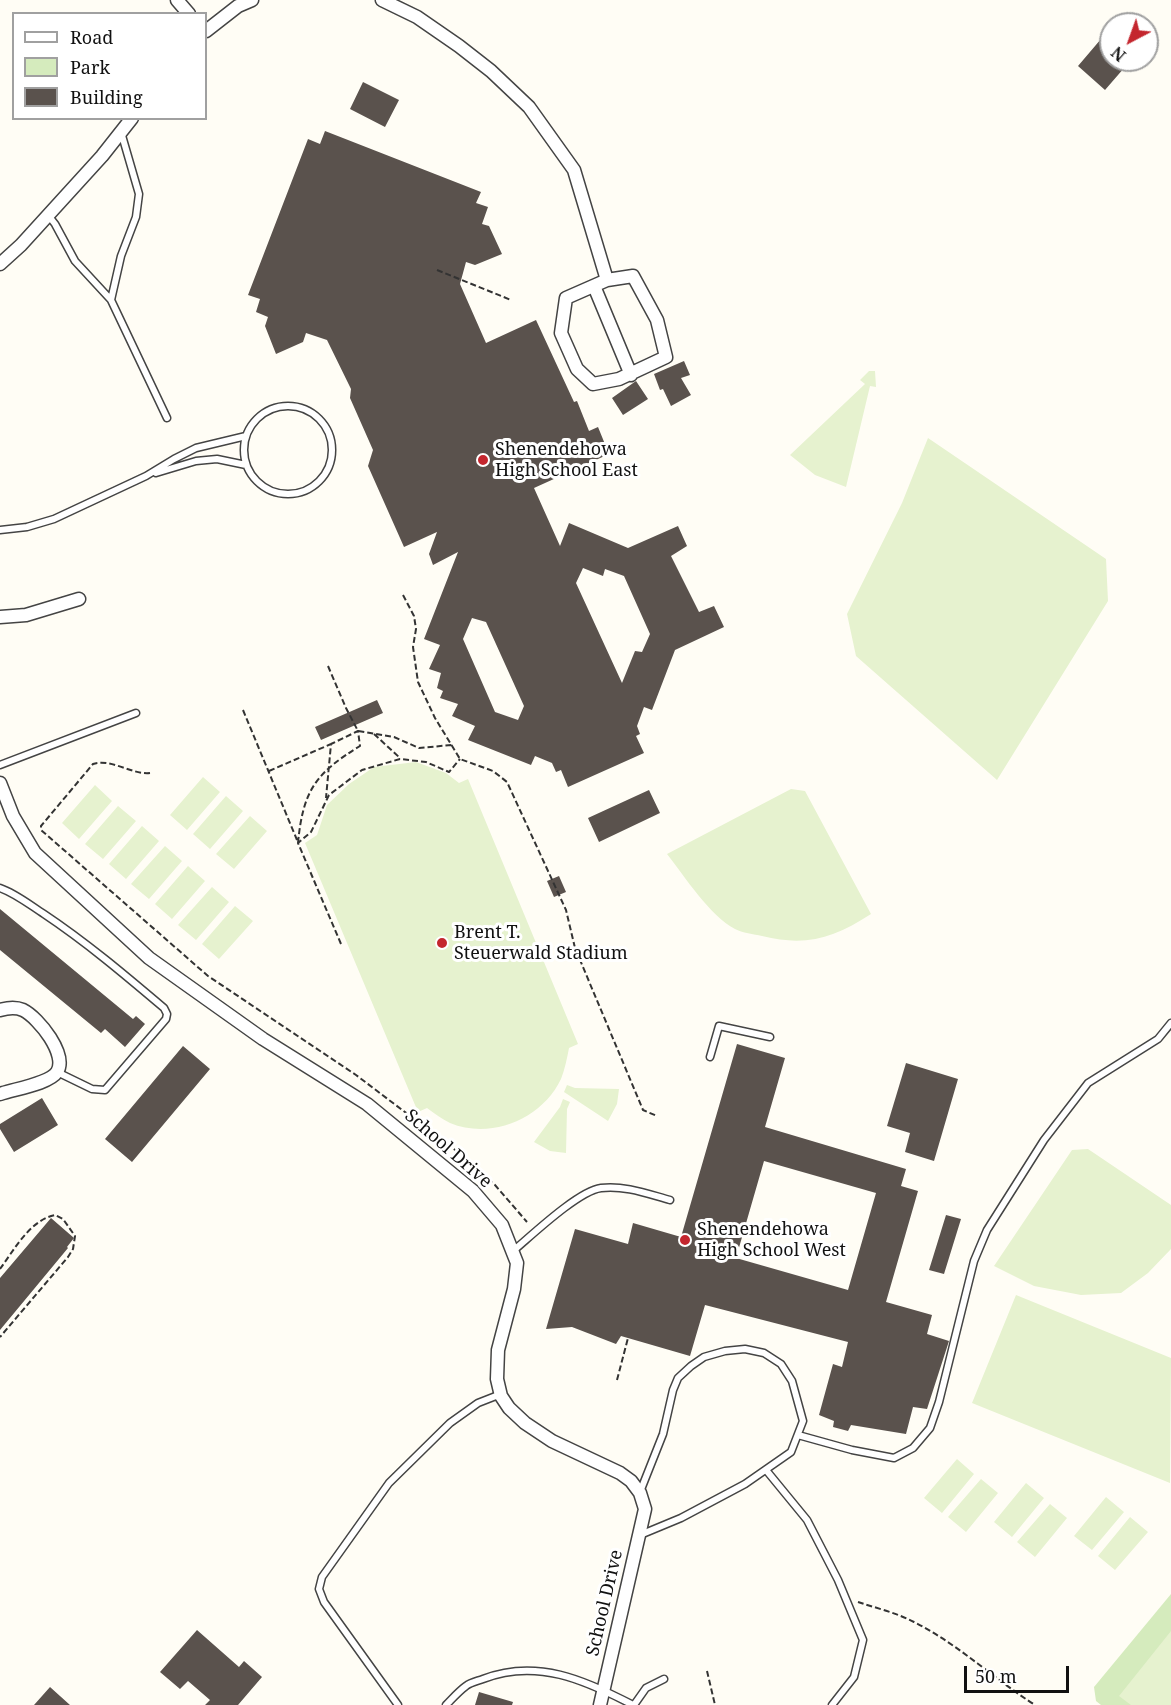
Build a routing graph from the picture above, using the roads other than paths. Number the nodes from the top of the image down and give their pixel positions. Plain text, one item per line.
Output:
1 (177, 0) edge
2 (252, 0) edge
3 (382, 0) edge
4 (187, 12) edge
5 (207, 30) edge
6 (130, 120) edge
7 (121, 132) junction
8 (47, 215) junction
9 (0, 264) edge
10 (607, 280) junction
11 (594, 286) junction
12 (111, 300) junction
13 (631, 375) junction
14 (167, 418) dead end
15 (246, 436) junction
16 (246, 465) junction
17 (146, 476) junction
18 (0, 530) edge
19 (79, 599) dead end
20 (0, 617) edge
21 (136, 713) dead end
22 (0, 765) edge
23 (0, 783) edge
24 (0, 888) edge
25 (0, 1010) edge
26 (1171, 1023) edge
27 (770, 1037) dead end
28 (710, 1057) dead end
29 (57, 1072) junction
30 (0, 1094) edge
31 (670, 1200) dead end
32 (513, 1251) junction
33 (501, 1395) junction
34 (798, 1435) junction
35 (766, 1470) junction
36 (640, 1493) junction
37 (639, 1535) junction
38 (664, 1679) dead end
39 (603, 1690) junction
40 (398, 1705) edge
41 (446, 1705) edge
42 (600, 1705) edge
43 (633, 1705) edge
44 (832, 1705) edge

1 - 4 street
2 - 5 street
3 - 10 street
6 - 7 street
7 - 8 street
7 - 12 lane
8 - 9 street
8 - 12 lane
10 - 11 street
10 - 13 street
11 - 13 street
11 - 13 street
12 - 14 lane
15 - 16 lane
15 - 16 lane
15 - 17 lane
16 - 17 lane
17 - 18 lane
19 - 20 street
21 - 22 lane
23 - 32 street, School Drive
24 - 29 lane
25 - 29 street
26 - 34 lane
27 - 28 lane
29 - 30 street
31 - 32 lane
32 - 33 street, School Drive
33 - 36 street
33 - 40 lane
34 - 35 lane
34 - 36 lane
35 - 37 lane
35 - 44 lane
36 - 37 street, School Drive
37 - 39 street, School Drive
38 - 43 lane
39 - 41 lane
39 - 42 street, School Drive
39 - 43 lane

